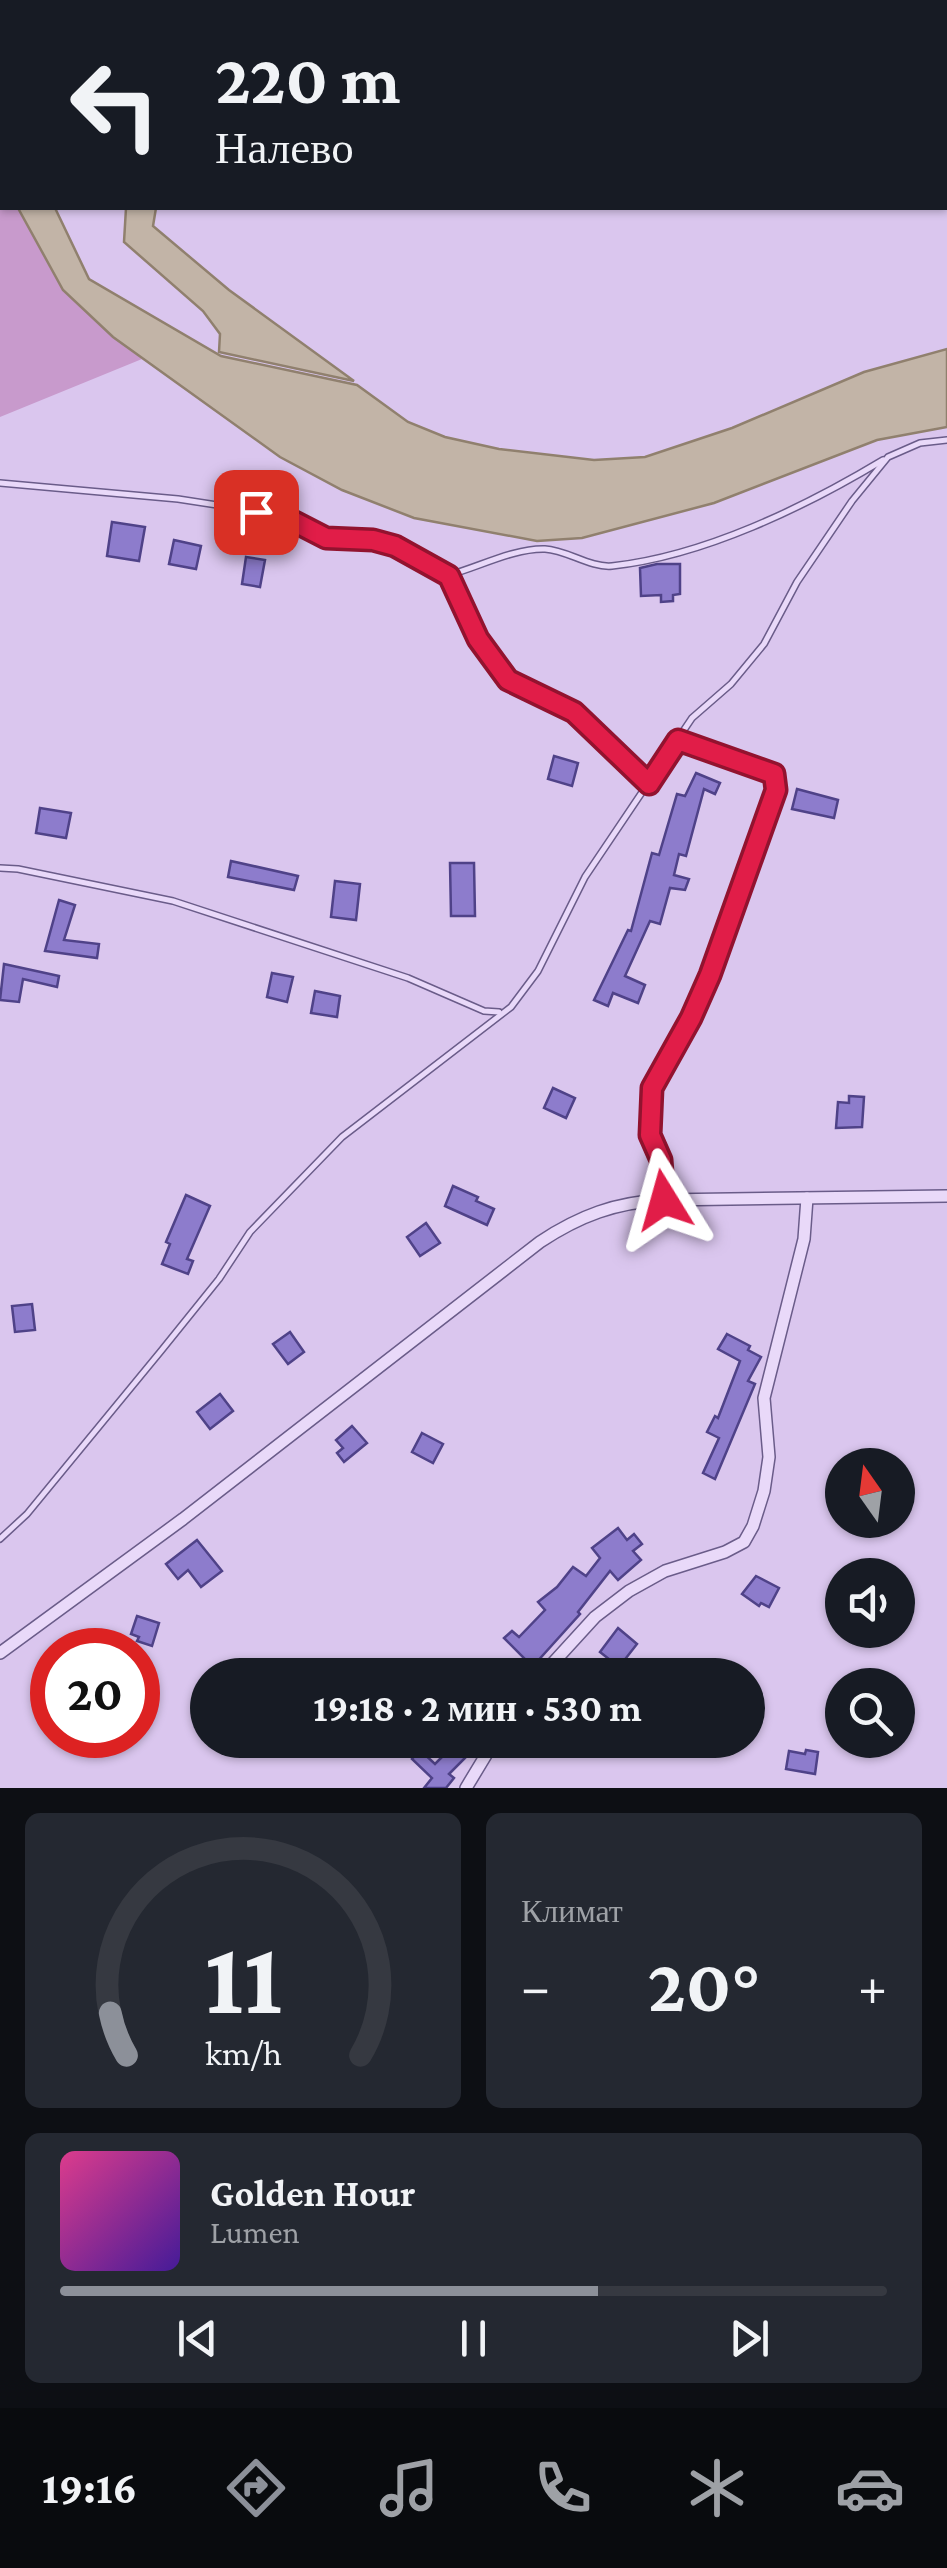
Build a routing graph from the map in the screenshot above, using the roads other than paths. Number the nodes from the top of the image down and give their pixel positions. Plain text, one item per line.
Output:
1 (947, 440) edge
2 (888, 457) junction
3 (0, 483) edge
4 (449, 576) junction
5 (678, 740) junction
6 (649, 784) junction
7 (0, 868) edge
8 (500, 1012) junction
9 (947, 1196) edge
10 (806, 1198) junction
11 (664, 1200) junction
12 (0, 1539) edge
13 (0, 1654) edge
14 (558, 1658) edge
15 (485, 1758) edge
16 (466, 1788) edge

1 - 2 lane
2 - 4 lane
2 - 5 lane
3 - 4 lane
4 - 6 lane
5 - 6 lane
5 - 11 lane
6 - 8 lane
7 - 8 lane
8 - 12 lane
9 - 10 street
10 - 11 street
10 - 14 street
11 - 13 street
15 - 16 street

